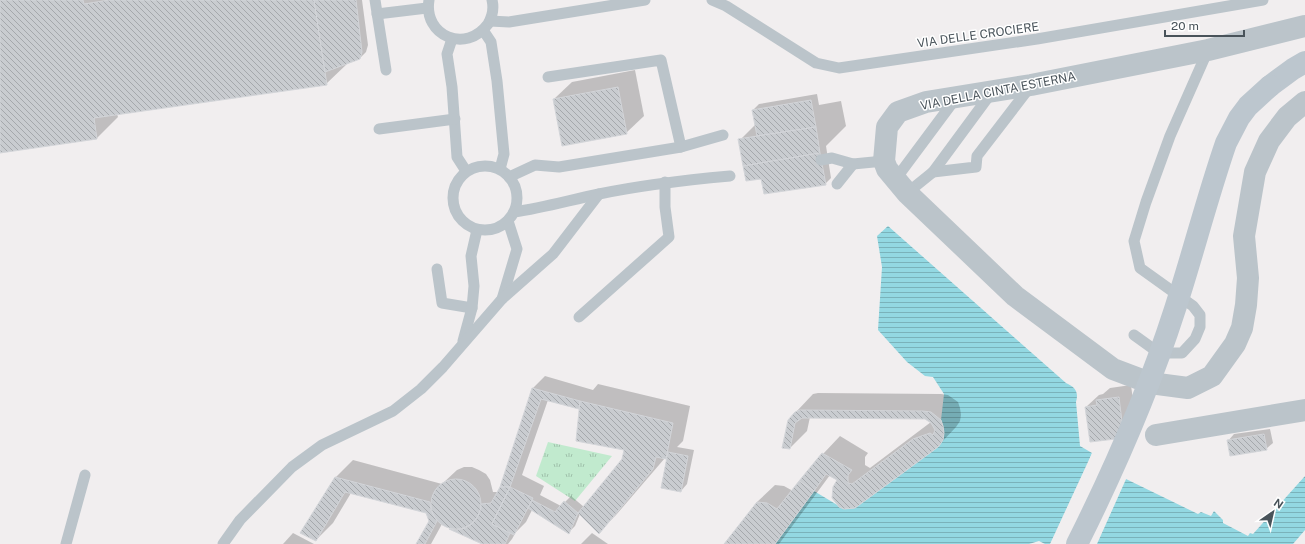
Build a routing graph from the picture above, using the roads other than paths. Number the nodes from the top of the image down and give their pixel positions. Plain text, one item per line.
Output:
1 (375, 0) edge
2 (492, 0) edge
3 (645, 0) edge
4 (712, 0) edge
5 (1263, 0) edge
6 (428, 4) edge
7 (377, 14) junction
8 (490, 21) junction
9 (1305, 26) edge
10 (483, 30) junction
11 (452, 38) junction
12 (1208, 50) junction
13 (1305, 62) edge
14 (386, 70) dead end
15 (548, 77) dead end
16 (1031, 85) junction
17 (992, 91) junction
18 (956, 97) junction
19 (1305, 102) edge
20 (455, 119) junction
21 (379, 129) dead end
22 (723, 135) dead end
23 (681, 147) junction
24 (821, 160) dead end
25 (884, 161) junction
26 (852, 164) junction
27 (500, 169) junction
28 (466, 171) junction
29 (933, 172) junction
30 (730, 176) dead end
31 (509, 177) junction
32 (665, 182) junction
33 (837, 184) dead end
34 (901, 186) junction
35 (599, 194) junction
36 (511, 216) junction
37 (477, 230) junction
38 (437, 269) dead end
39 (502, 299) junction
40 (472, 308) junction
41 (579, 317) dead end
42 (1134, 334) dead end
43 (462, 345) junction
44 (1305, 410) edge
45 (1156, 435) dead end
46 (85, 475) dead end
47 (66, 544) edge
48 (223, 544) edge
49 (1077, 544) edge

1 - 7 lane
2 - 8 lane
3 - 8 lane
4 - 5 lane, VIA DELLE CROCIERE
6 - 7 lane
6 - 11 lane
7 - 14 lane
8 - 10 lane
9 - 12 street, VIA DELLA CINTA ESTERNA
10 - 11 lane
10 - 27 lane
11 - 20 lane
12 - 16 street, VIA DELLA CINTA ESTERNA
12 - 42 lane
13 - 49 main road, bridge
15 - 23 lane
16 - 17 street, VIA DELLA CINTA ESTERNA
16 - 29 lane
17 - 18 street, VIA DELLA CINTA ESTERNA
17 - 29 lane
18 - 25 street, VIA DELLA CINTA ESTERNA
18 - 34 lane
19 - 34 street
20 - 21 lane
20 - 28 lane
22 - 23 lane
23 - 31 lane
24 - 26 lane
25 - 26 lane
25 - 34 street
26 - 33 lane
27 - 28 lane
27 - 31 lane
28 - 37 lane
29 - 34 lane
30 - 32 lane
31 - 36 lane
32 - 35 lane
32 - 41 lane
35 - 36 lane
35 - 39 lane
36 - 37 lane
36 - 39 lane
37 - 40 lane
38 - 40 lane
39 - 43 lane
40 - 43 lane
43 - 48 lane
44 - 45 street
46 - 47 lane

